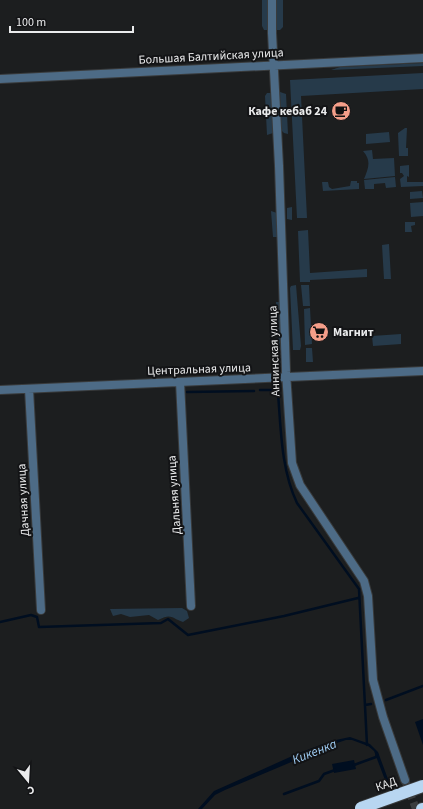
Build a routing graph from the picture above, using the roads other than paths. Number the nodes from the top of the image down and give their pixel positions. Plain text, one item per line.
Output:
1 (272, 0) edge
2 (423, 58) edge
3 (274, 65) junction
4 (0, 79) edge
5 (423, 371) edge
6 (286, 378) junction
7 (180, 382) junction
8 (29, 389) junction
9 (0, 390) edge
10 (191, 606) dead end
11 (41, 610) dead end
12 (405, 780) tunnel mouth
13 (423, 786) edge
14 (360, 808) edge

1 - 3 street, Аннинская улица
2 - 3 street, Большая Балтийская улица
3 - 4 street, Большая Балтийская улица
3 - 6 street, Аннинская улица
5 - 6 street, Центральная улица
6 - 7 street, Центральная улица
6 - 12 street, Аннинская улица
7 - 8 street, Центральная улица
7 - 10 street, Дальняя улица
8 - 9 street, Центральная улица
8 - 11 street, Дачная улица
13 - 14 highway, КАД, bridge

